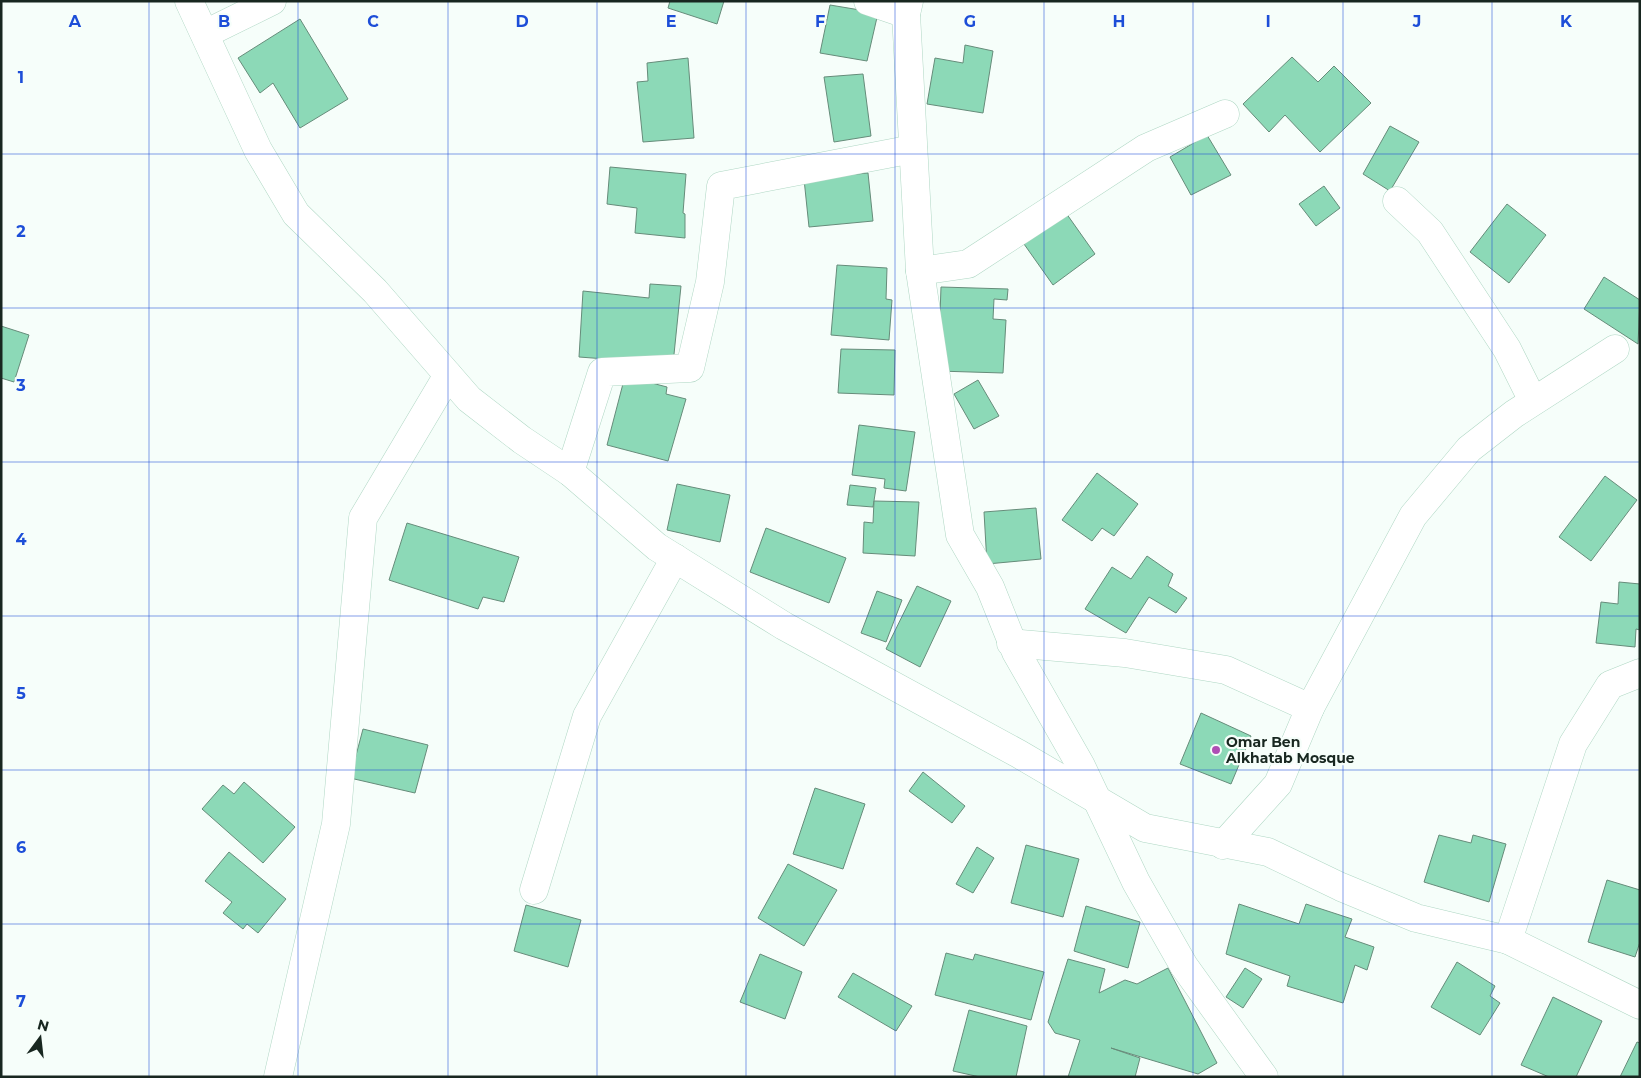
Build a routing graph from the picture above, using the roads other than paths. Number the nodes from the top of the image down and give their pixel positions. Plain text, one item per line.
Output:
1 (189, 1) edge
2 (272, 1) edge
3 (868, 1) edge
4 (908, 8) edge
5 (205, 34) junction
6 (1225, 114) dead end
7 (913, 149) junction
8 (1397, 201) dead end
9 (920, 271) junction
10 (1615, 348) dead end
11 (448, 375) junction
12 (1533, 401) junction
13 (570, 472) junction
14 (675, 558) junction
15 (1011, 643) junction
16 (1640, 673) edge
17 (1310, 708) junction
18 (1096, 801) junction
19 (1223, 845) junction
20 (534, 890) dead end
21 (1508, 940) junction
22 (1637, 997) edge
23 (278, 1077) edge
24 (1264, 1077) edge

1 - 5 street
2 - 5 street
3 - 4 street
4 - 7 street
5 - 11 street
6 - 9 street
7 - 9 street
7 - 13 street
8 - 12 street
9 - 15 street
10 - 12 street
11 - 13 street
11 - 23 street
12 - 17 street
13 - 14 street
14 - 18 street
14 - 20 street
15 - 17 street
15 - 18 street
16 - 21 street
17 - 19 street
18 - 19 street
18 - 24 street
19 - 21 street
21 - 22 street

